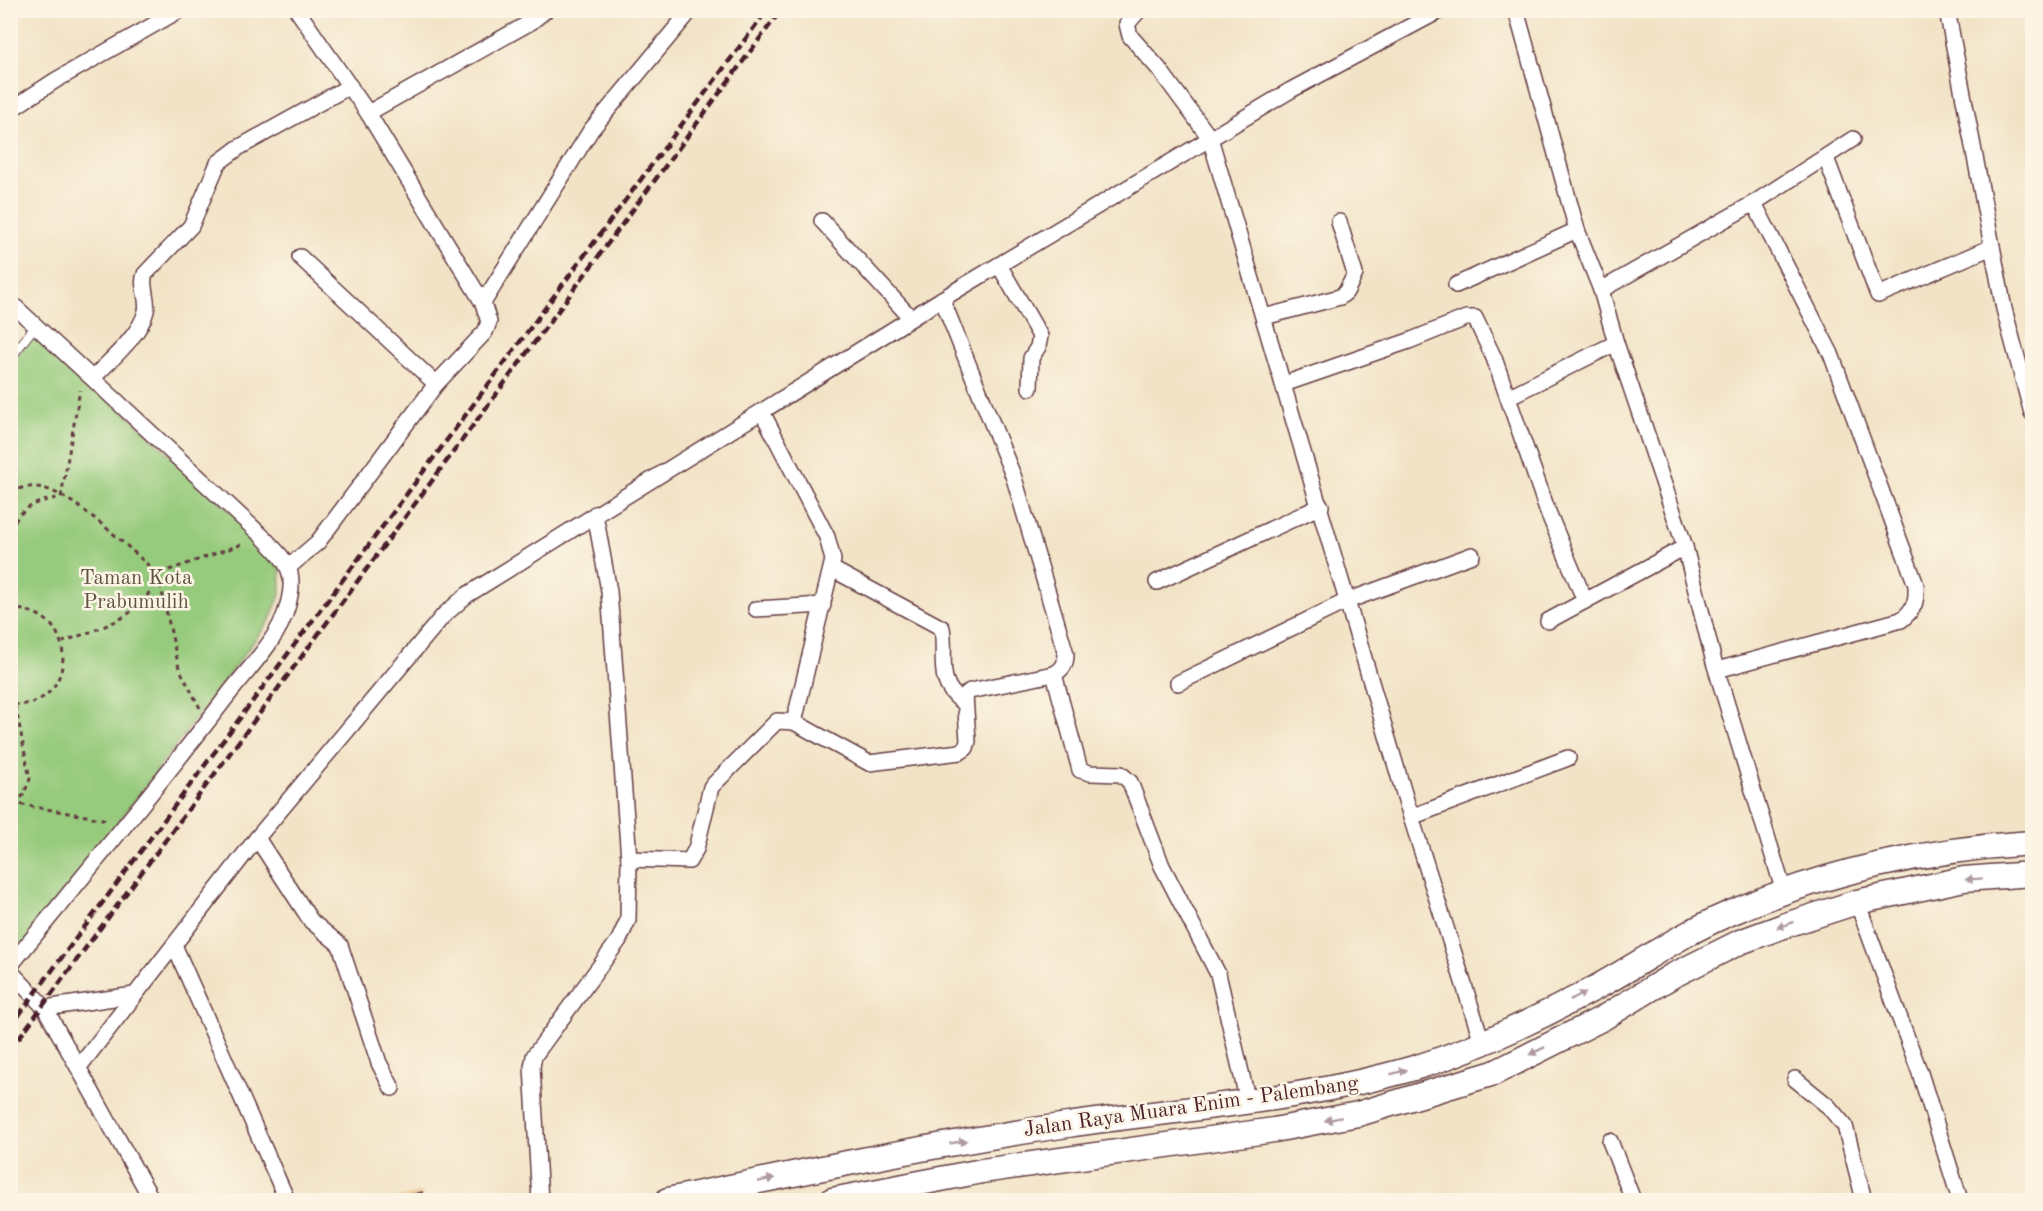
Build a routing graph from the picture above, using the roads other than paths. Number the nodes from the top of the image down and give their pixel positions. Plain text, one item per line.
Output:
1 (180, 10) edge
2 (297, 10) edge
3 (546, 10) edge
4 (691, 10) edge
5 (1139, 10) edge
6 (1441, 10) edge
7 (1516, 10) edge
8 (1947, 10) edge
9 (350, 86) junction
10 (10, 110) edge
11 (368, 113) junction
12 (1210, 138) junction
13 (1853, 139) dead end
14 (1826, 158) junction
15 (1754, 203) junction
16 (822, 221) dead end
17 (1339, 222) dead end
18 (1578, 230) junction
19 (1992, 247) junction
20 (300, 257) dead end
21 (999, 265) junction
22 (1456, 285) dead end
23 (1601, 290) junction
24 (942, 299) junction
25 (10, 302) edge
26 (483, 303) junction
27 (1264, 317) junction
28 (911, 318) junction
29 (36, 325) junction
30 (1616, 343) junction
31 (10, 359) edge
32 (2027, 369) edge
33 (88, 374) junction
34 (436, 384) junction
35 (1284, 384) junction
36 (1030, 388) dead end
37 (1508, 397) junction
38 (762, 412) junction
39 (2032, 413) edge
40 (1321, 506) junction
41 (595, 514) junction
42 (1685, 547) junction
43 (1473, 555) dead end
44 (290, 566) junction
45 (832, 569) junction
46 (1157, 582) dead end
47 (1347, 601) junction
48 (1585, 601) junction
49 (823, 605) junction
50 (756, 609) dead end
51 (1548, 621) dead end
52 (1717, 670) junction
53 (1054, 674) junction
54 (1178, 683) dead end
55 (963, 702) junction
56 (794, 722) junction
57 (1568, 758) dead end
58 (1411, 816) junction
59 (257, 838) junction
60 (2032, 843) edge
61 (629, 859) junction
62 (2032, 874) edge
63 (1784, 892) junction
64 (1857, 902) junction
65 (174, 945) junction
66 (10, 966) edge
67 (10, 971) edge
68 (134, 995) junction
69 (45, 1008) junction
70 (1482, 1042) junction
71 (79, 1068) junction
72 (1795, 1079) dead end
73 (392, 1088) dead end
74 (1248, 1102) junction
75 (1610, 1141) dead end
76 (881, 1196) edge
77 (152, 1200) edge
78 (287, 1200) edge
79 (540, 1200) edge
80 (669, 1200) edge
81 (832, 1200) edge
82 (1633, 1200) edge
83 (1864, 1200) edge
84 (1960, 1200) edge

1 - 10 street
2 - 9 street
3 - 11 street
4 - 26 street
5 - 12 street
6 - 12 street
7 - 18 street
8 - 19 street
9 - 11 street
9 - 33 street
11 - 26 street
12 - 21 street
12 - 27 street
13 - 14 street
14 - 15 street
14 - 19 street
15 - 23 street
15 - 52 street
16 - 28 street
17 - 27 street
18 - 22 street
18 - 23 street
19 - 32 street
20 - 34 street
21 - 24 street
21 - 36 street
23 - 30 street
24 - 28 street
24 - 53 street
25 - 29 street
26 - 34 street
27 - 35 street
28 - 38 street
29 - 31 lane
29 - 33 street
30 - 37 street
30 - 42 street
32 - 39 street
33 - 44 street
34 - 44 street
35 - 37 street
35 - 40 street
37 - 48 street
38 - 41 street
38 - 45 street
40 - 46 street
40 - 47 street
41 - 59 street
41 - 61 street
42 - 48 street
42 - 52 street
43 - 47 street
44 - 66 street
45 - 49 street
45 - 55 street
47 - 54 street
47 - 58 street
48 - 51 street
49 - 50 street
49 - 56 street
52 - 63 street
53 - 55 street
53 - 74 street
55 - 56 street
56 - 61 street
57 - 58 street
58 - 70 street
59 - 65 street
59 - 73 street
60 - 63 main road, Jalan Raya Muara Enim - Palembang
61 - 79 street
62 -> 64 main road, Jalan Raya Muara Enim - Palembang
70 -> 63 main road, Jalan Raya Muara Enim - Palembang
64 -> 76 main road, Jalan Raya Muara Enim - Palembang
64 - 84 street
65 - 68 street
65 - 78 street
67 - 69 street
68 - 69 street
68 - 71 street
69 - 71 street
74 -> 70 main road, Jalan Raya Muara Enim - Palembang
71 - 77 street
72 - 83 street
80 -> 74 main road, Jalan Raya Muara Enim - Palembang
75 - 82 street
76 - 81 main road, Jalan Raya Muara Enim - Palembang

